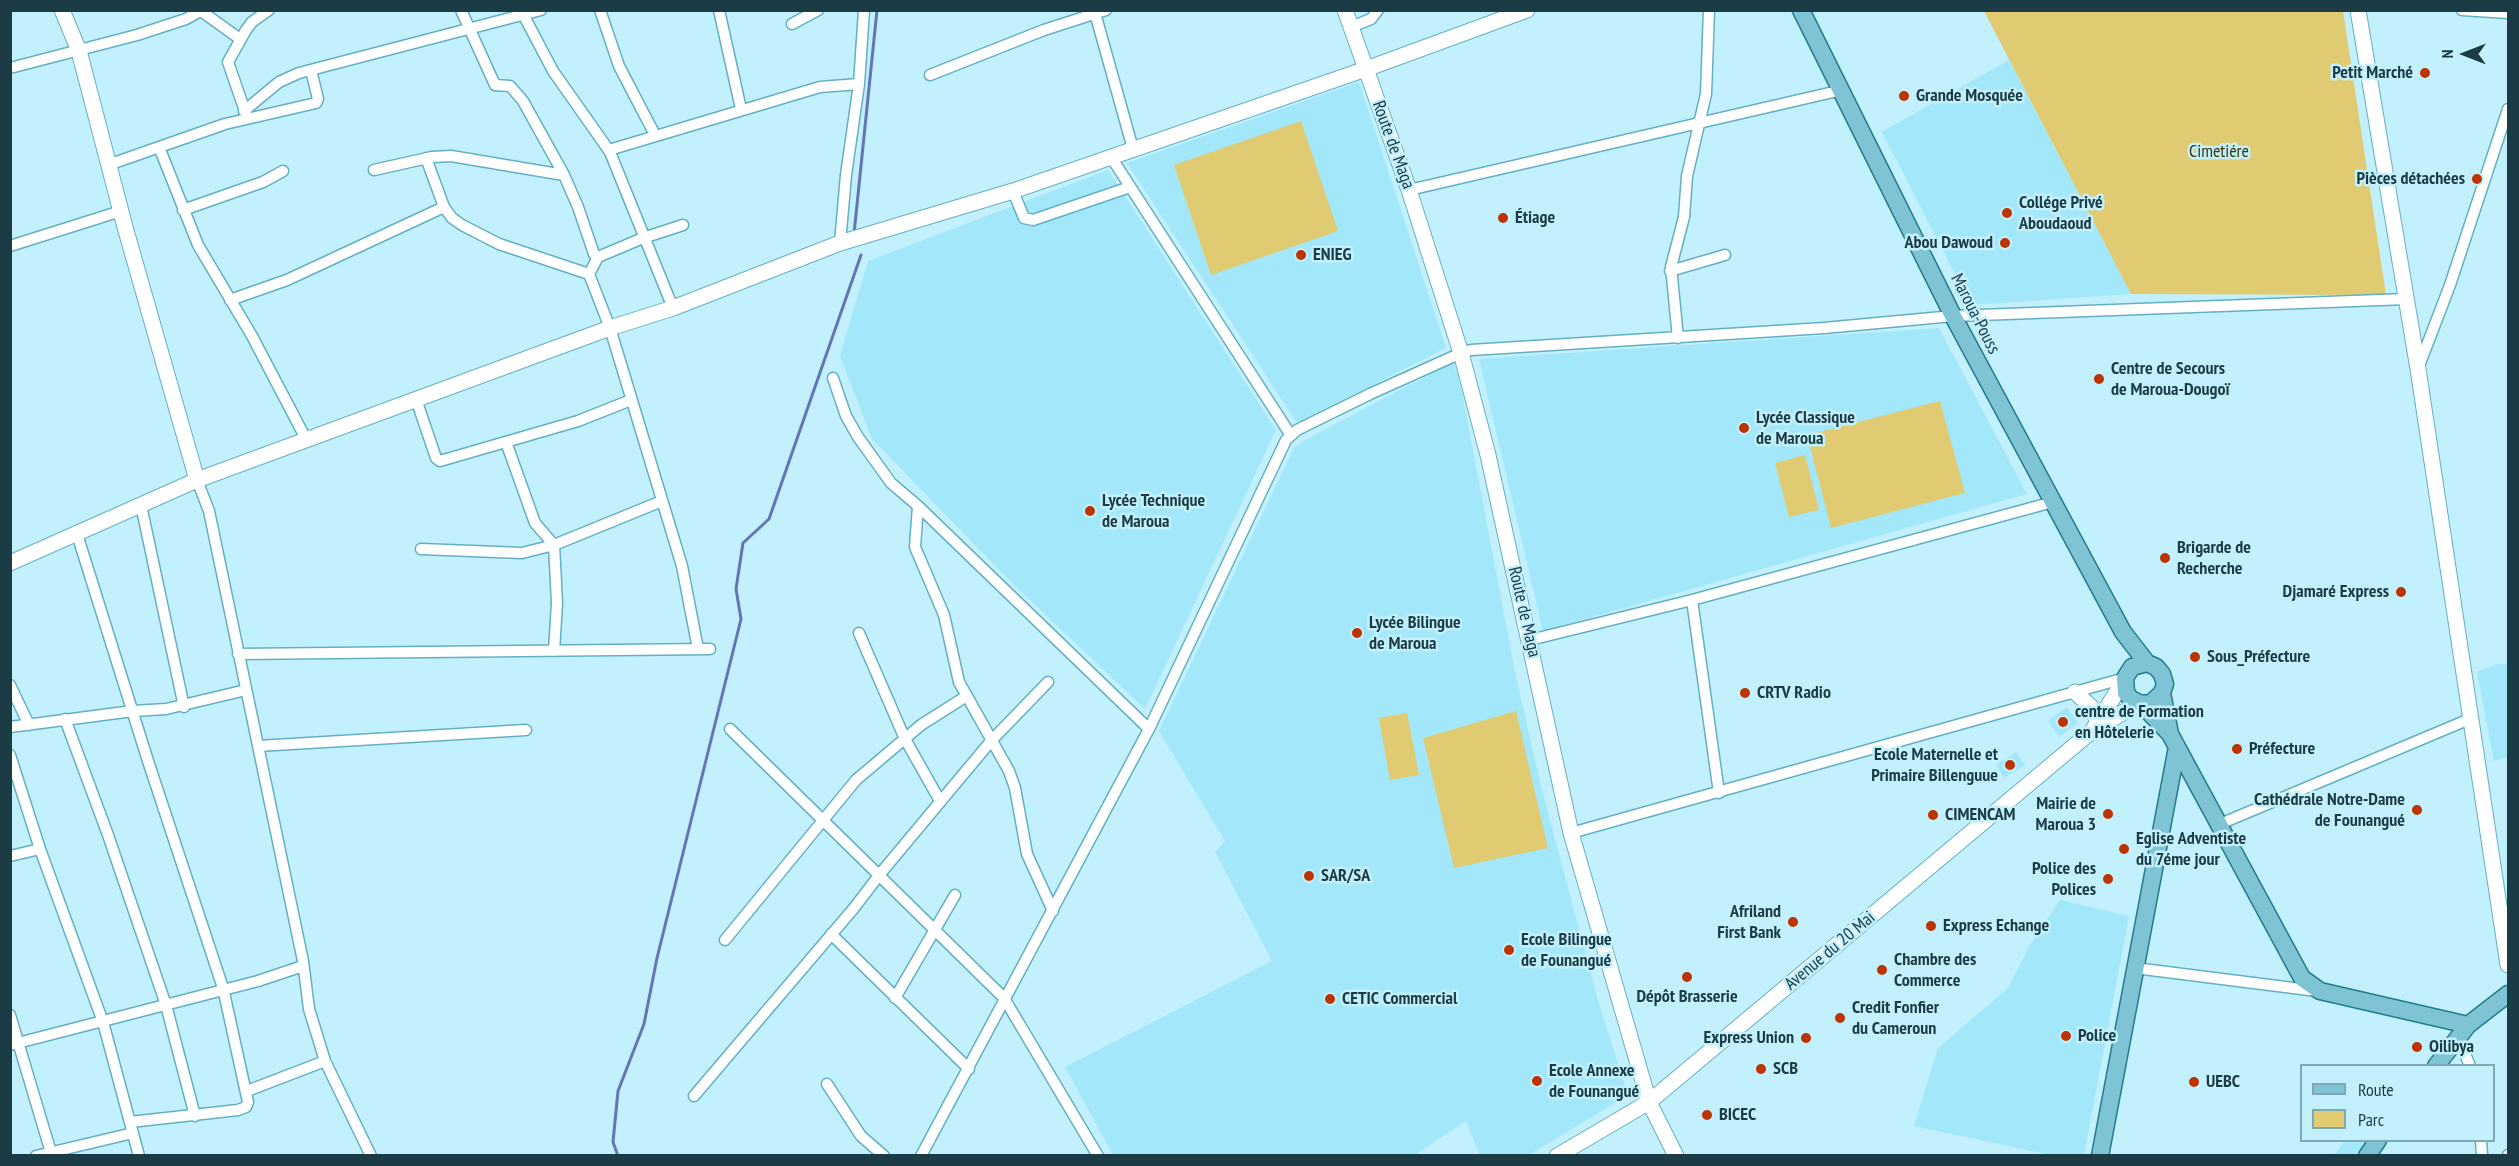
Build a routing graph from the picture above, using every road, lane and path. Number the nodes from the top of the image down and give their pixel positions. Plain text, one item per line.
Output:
1 (62, 10) edge
2 (269, 10) edge
3 (461, 10) edge
4 (541, 10) edge
5 (600, 10) edge
6 (719, 10) edge
7 (818, 10) edge
8 (864, 10) edge
9 (1106, 10) edge
10 (1345, 10) edge
11 (1378, 10) edge
12 (1527, 10) edge
13 (1709, 10) edge
14 (1801, 10) edge
15 (2358, 10) edge
16 (2462, 10) edge
17 (201, 11) edge
18 (1095, 13) junction
19 (2508, 13) edge
20 (524, 16) junction
21 (792, 24) dead end
22 (1351, 27) junction
23 (471, 29) junction
24 (240, 39) junction
25 (79, 51) junction
26 (10, 68) edge
27 (1366, 69) junction
28 (311, 70) junction
29 (930, 75) dead end
30 (859, 84) junction
31 (1842, 90) junction
32 (741, 109) junction
33 (2508, 109) edge
34 (246, 114) junction
35 (1700, 124) junction
36 (655, 135) junction
37 (159, 147) junction
38 (1133, 149) junction
39 (609, 150) junction
40 (1111, 157) junction
41 (426, 158) junction
42 (108, 165) junction
43 (374, 170) dead end
44 (283, 171) dead end
45 (564, 175) junction
46 (1130, 187) junction
47 (1409, 190) junction
48 (1012, 191) junction
49 (444, 207) junction
50 (183, 210) junction
51 (121, 211) junction
52 (683, 225) dead end
53 (643, 238) junction
54 (840, 243) junction
55 (10, 246) edge
56 (1725, 255) dead end
57 (598, 257) junction
58 (1670, 271) junction
59 (589, 274) junction
60 (2407, 299) junction
61 (230, 300) junction
62 (673, 308) junction
63 (1953, 316) junction
64 (610, 328) junction
65 (1678, 338) junction
66 (1461, 352) junction
67 (2418, 369) junction
68 (833, 378) dead end
69 (416, 399) junction
70 (631, 400) junction
71 (1290, 434) junction
72 (306, 439) junction
73 (506, 442) junction
74 (197, 480) junction
75 (662, 501) junction
76 (2053, 502) junction
77 (141, 505) junction
78 (918, 506) junction
79 (77, 534) junction
80 (554, 545) junction
81 (421, 549) dead end
82 (10, 563) edge
83 (1692, 600) junction
84 (2123, 632) junction
85 (859, 633) dead end
86 (1530, 640) junction
87 (698, 649) junction
88 (710, 649) dead end
89 (554, 651) junction
90 (238, 654) junction
91 (2147, 663) junction
92 (2126, 676) junction
93 (1048, 682) dead end
94 (10, 686) edge
95 (246, 690) junction
96 (2075, 692) junction
97 (2162, 693) junction
98 (965, 697) junction
99 (2140, 703) junction
100 (184, 707) junction
101 (133, 711) junction
102 (2472, 718) junction
103 (65, 719) junction
104 (29, 725) junction
105 (2095, 726) junction
106 (10, 728) edge
107 (730, 729) dead end
108 (1149, 729) junction
109 (526, 730) dead end
110 (905, 738) junction
111 (2174, 740) junction
112 (991, 741) junction
113 (258, 746) junction
114 (10, 755) edge
115 (16, 791) edge
116 (1719, 792) junction
117 (940, 801) junction
118 (824, 819) junction
119 (2220, 824) junction
120 (1571, 833) junction
121 (40, 849) junction
122 (10, 856) edge
123 (880, 874) junction
124 (955, 895) dead end
125 (1053, 910) junction
126 (935, 929) junction
127 (831, 934) junction
128 (725, 940) dead end
129 (2508, 965) edge
130 (303, 966) junction
131 (2135, 968) junction
132 (223, 988) junction
133 (2320, 991) junction
134 (2508, 994) edge
135 (895, 998) junction
136 (1004, 998) junction
137 (166, 1005) junction
138 (10, 1015) edge
139 (103, 1022) junction
140 (2463, 1031) junction
141 (15, 1044) edge
142 (325, 1061) junction
143 (2437, 1064) edge
144 (2470, 1064) edge
145 (969, 1069) junction
146 (827, 1084) dead end
147 (247, 1091) junction
148 (694, 1096) dead end
149 (1649, 1102) junction
150 (195, 1116) junction
151 (130, 1122) junction
152 (133, 1133) junction
153 (2377, 1142) edge
154 (51, 1154) edge
155 (36, 1155) edge
156 (139, 1155) edge
157 (371, 1155) edge
158 (884, 1155) edge
159 (921, 1155) edge
160 (1098, 1155) edge
161 (1557, 1155) edge
162 (1676, 1155) edge
163 (2100, 1155) edge
164 (2367, 1155) edge

1 - 25 main road
2 - 24 street
3 - 23 street
4 - 20 street
5 - 36 street
6 - 32 street
7 - 21 street
8 - 30 street
9 - 18 street
10 - 22 main road, Route de Maga
11 - 22 street
12 - 27 main road
13 - 35 street
14 - 31 main road, Maroua-Pouss
15 - 60 main road
16 - 19 street
17 - 24 street
17 - 25 street
18 - 29 street
18 - 38 street
20 - 23 street
20 - 39 street
22 - 27 main road, Route de Maga
23 - 28 street
23 - 45 street
24 - 34 street
25 - 26 street
25 - 42 main road
27 - 38 main road
27 - 47 main road, Route de Maga
28 - 34 street
28 - 34 street
30 - 32 street
30 - 54 street
31 - 35 street
31 - 63 main road, Maroua-Pouss
32 - 36 street
33 - 67 street
34 - 37 street
35 - 47 street
35 - 58 street
36 - 39 street
37 - 42 street
37 - 50 street
38 - 40 main road
39 - 53 street
40 - 46 street
40 - 48 main road
41 - 43 street
41 - 45 street
41 - 49 street
42 - 51 main road
44 - 50 street
45 - 57 street
46 - 48 street
46 - 71 street
47 - 66 main road, Route de Maga
48 - 54 main road
49 - 59 street
49 - 61 street
50 - 61 street
51 - 55 street
51 - 74 main road
52 - 53 street
53 - 57 street
53 - 62 street
54 - 62 main road
56 - 58 street
57 - 59 street
58 - 65 street
59 - 64 street
60 - 63 street
60 - 67 main road
61 - 72 street
62 - 64 main road
63 - 65 street
63 - 76 main road, Maroua-Pouss
64 - 69 main road
64 - 70 street
65 - 66 street
66 - 71 street
66 - 86 main road, Route de Maga
67 - 102 main road
68 - 78 street
69 - 72 main road
69 - 73 street
70 - 73 street
70 - 75 street
71 - 108 street
72 - 74 main road
73 - 80 street
74 - 77 main road
74 - 90 street
75 - 80 street
75 - 87 street
76 - 83 street
76 - 84 main road, Maroua-Pouss
77 - 79 main road
77 - 100 street
78 - 98 street
78 - 108 street
79 - 82 main road
79 - 101 street
80 - 81 street
80 - 89 street
83 - 86 street
83 - 116 street
84 - 91 main road
84 - 92 main road
85 - 110 street
86 - 120 main road, Route de Maga
87 - 88 street
87 - 89 street
89 - 90 street
90 - 95 street
91 - 92 main road
91 - 97 main road
92 - 96 street
92 - 99 main road
92 - 105 main road
93 - 112 street
94 - 104 street
95 - 100 street
95 - 113 street
96 - 105 main road
96 - 116 street
97 - 99 main road
97 - 111 main road
98 - 110 street
98 - 112 street
99 - 105 main road
99 - 111 main road
100 - 101 street
101 - 103 street
101 - 132 street
102 - 119 street
102 - 129 main road
103 - 104 street
103 - 137 street
104 - 106 street
105 - 149 main road, Avenue du 20 Mai
107 - 118 street
108 - 125 street
109 - 113 street
110 - 117 street
110 - 118 street
111 - 119 main road
111 - 131 main road
112 - 117 street
112 - 125 street
113 - 130 street
114 - 115 street
115 - 121 street
116 - 120 street
117 - 123 street
118 - 123 street
118 - 128 street
119 - 133 main road
120 - 149 main road, Route de Maga
121 - 122 street
121 - 139 street
123 - 126 street
123 - 127 street
124 - 126 street
125 - 136 street
126 - 135 street
126 - 136 street
127 - 135 street
127 - 148 street
130 - 132 street
130 - 142 street
131 - 133 street
131 - 163 main road
132 - 137 street
132 - 147 street
133 - 140 main road
134 - 140 main road
135 - 145 street
136 - 145 street
136 - 160 street
137 - 139 street
137 - 150 street
138 - 141 street
139 - 141 street
139 - 151 street
140 - 143 main road
140 - 144 street
141 - 154 street
142 - 147 street
142 - 157 street
145 - 159 street
146 - 158 street
147 - 150 street
149 - 161 main road, Avenue du 20 Mai
149 - 162 main road, Route de Maga
150 - 151 street
151 - 152 street
152 - 154 street
152 - 156 street
153 - 164 main road
154 - 155 street

